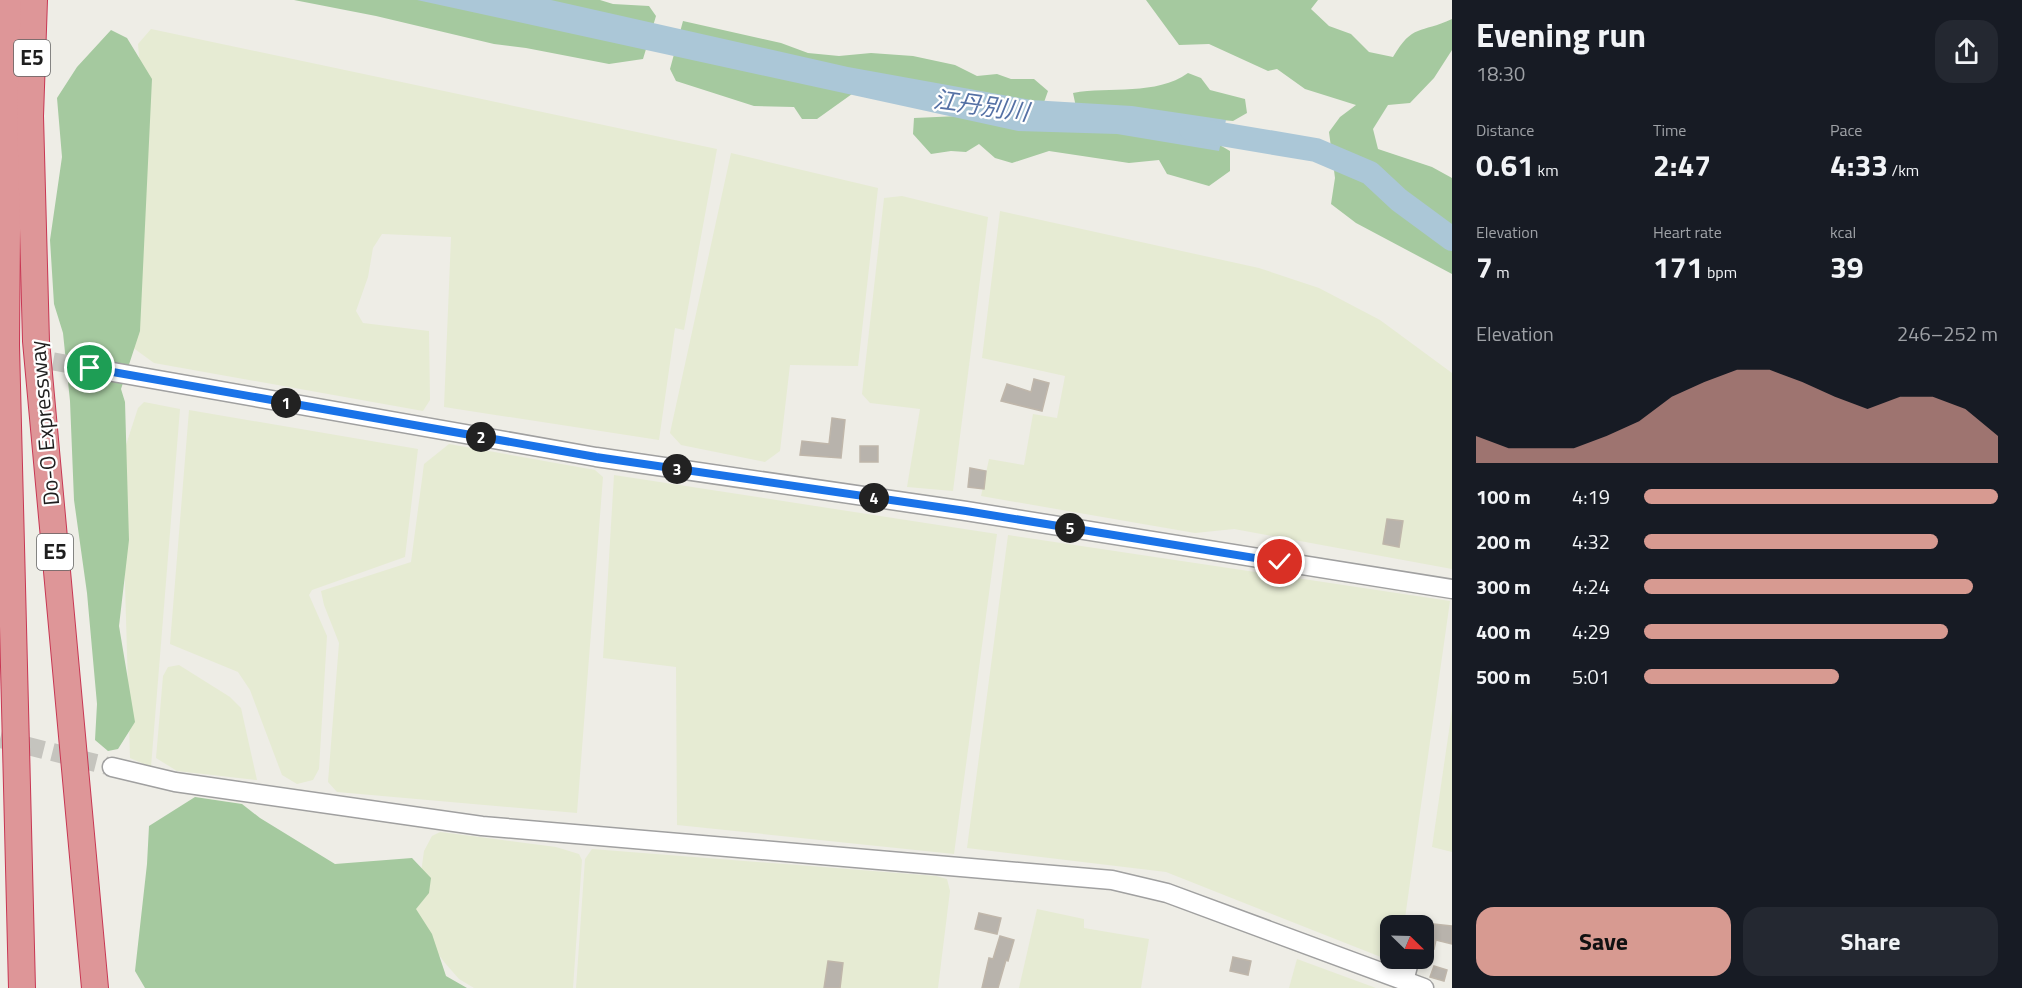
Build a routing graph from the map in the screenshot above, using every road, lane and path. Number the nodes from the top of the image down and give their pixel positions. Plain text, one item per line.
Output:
1 (12, 0) edge
2 (34, 0) edge
3 (19, 117) junction
4 (90, 368) tunnel mouth
5 (1452, 589) edge
6 (112, 766) tunnel mouth
7 (1407, 969) edge
8 (1404, 981) junction
9 (22, 988) edge
10 (95, 988) edge
11 (1424, 988) edge

1 - 3 highway, Do-O Expressway / E5
2 - 3 highway, Do-O Expressway / E5
3 - 9 highway, Do-O Expressway / E5
3 - 10 highway, Do-O Expressway / E5
4 - 5 street
6 - 8 street
7 - 8 street
8 - 11 street

